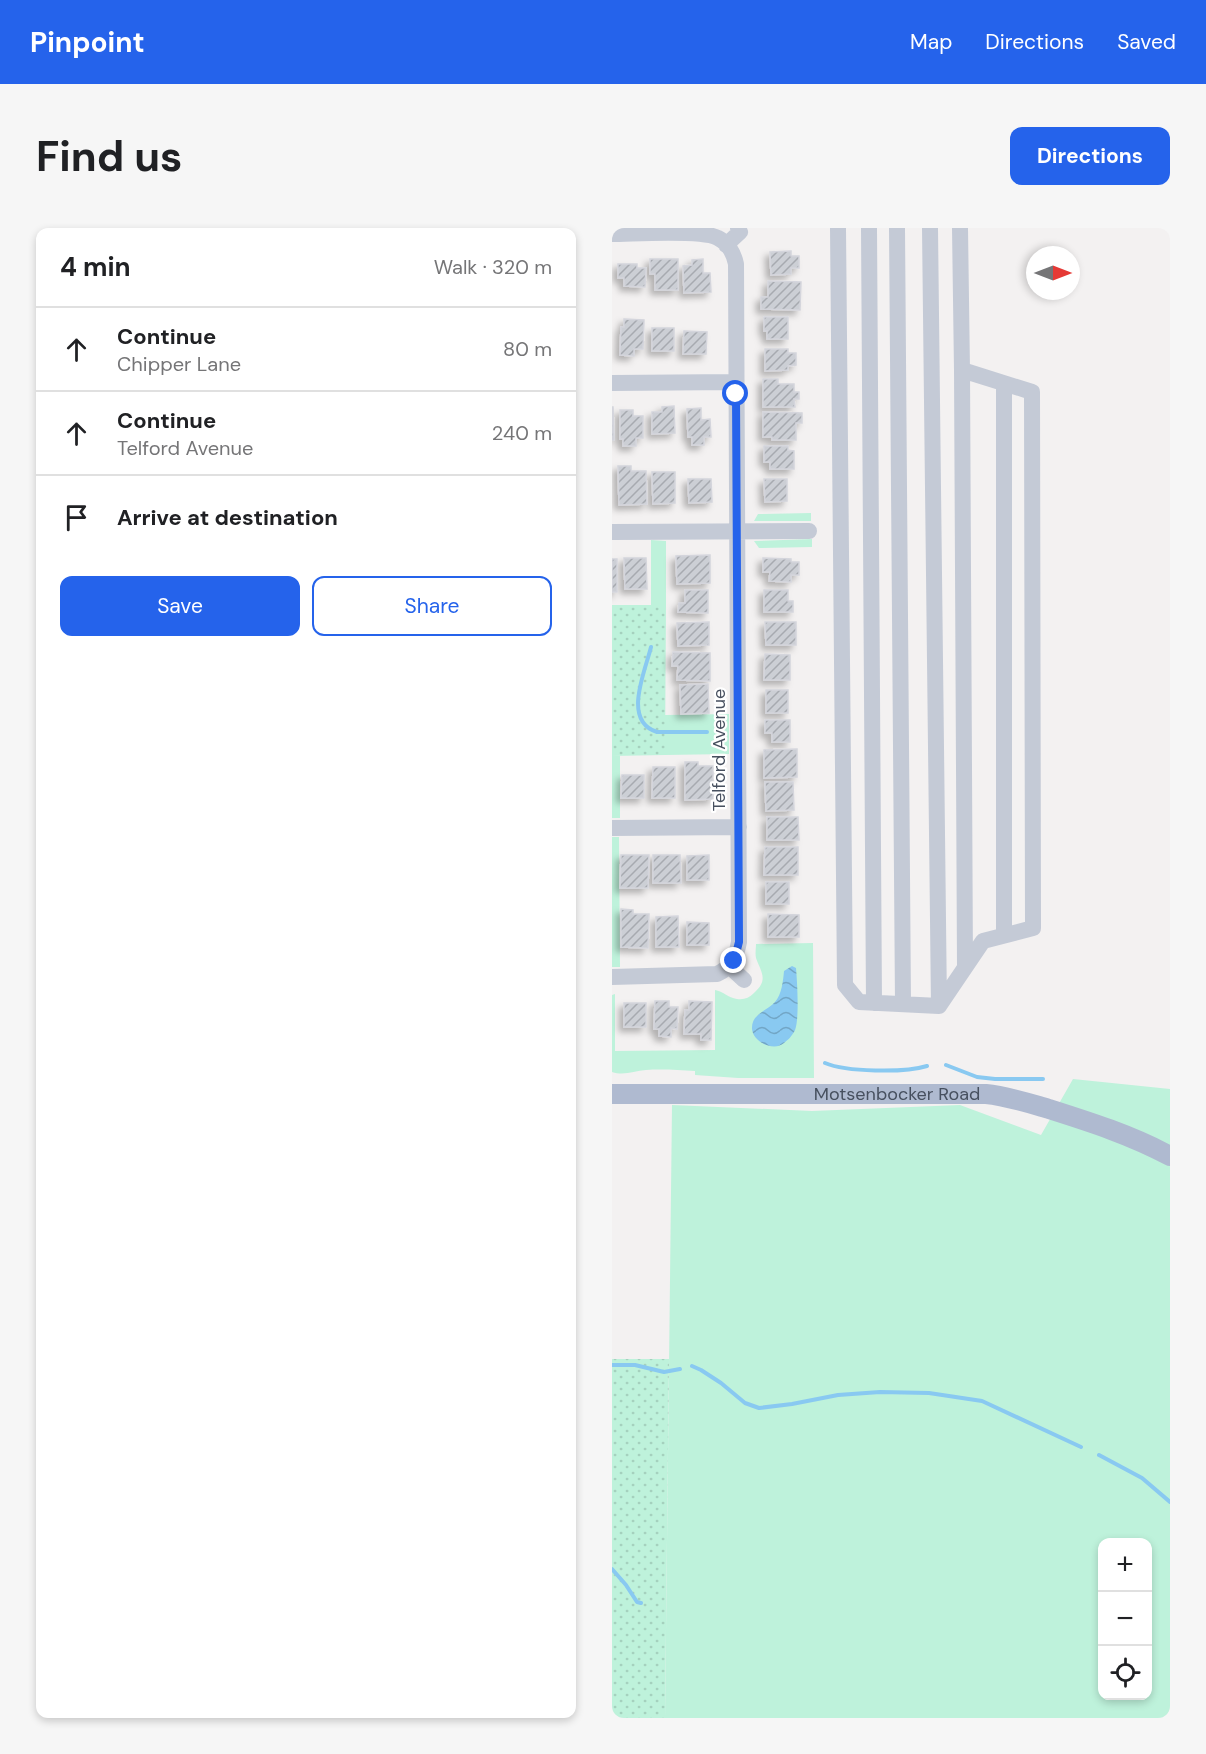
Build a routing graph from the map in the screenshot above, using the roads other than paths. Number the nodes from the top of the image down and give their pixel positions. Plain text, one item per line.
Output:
1 (838, 228) edge
2 (869, 228) edge
3 (897, 228) edge
4 (930, 228) edge
5 (960, 228) edge
6 (739, 230) edge
7 (612, 234) edge
8 (726, 245) junction
9 (962, 370) junction
10 (736, 382) junction
11 (612, 383) edge
12 (1004, 384) junction
13 (737, 530) junction
14 (809, 531) dead end
15 (612, 532) edge
16 (739, 827) junction
17 (612, 828) edge
18 (1004, 935) junction
19 (730, 967) junction
20 (965, 967) junction
21 (612, 977) edge
22 (744, 980) dead end
23 (874, 1003) junction
24 (903, 1004) junction
25 (939, 1006) junction
26 (612, 1094) edge
27 (1170, 1156) edge

1 - 23 street
2 - 23 street
3 - 24 street
4 - 25 street
5 - 9 street
6 - 8 street
7 - 8 street
8 - 10 street, Telford Avenue
9 - 12 street
9 - 20 street
10 - 11 street
10 - 13 street, Telford Avenue
12 - 18 street
12 - 18 street
13 - 14 street
13 - 15 street
13 - 16 street, Telford Avenue
16 - 17 street
16 - 19 street, Telford Avenue
18 - 20 street
19 - 21 street
19 - 22 street
20 - 25 street
23 - 24 street
24 - 25 street
26 - 27 main road, Motsenbocker Road

